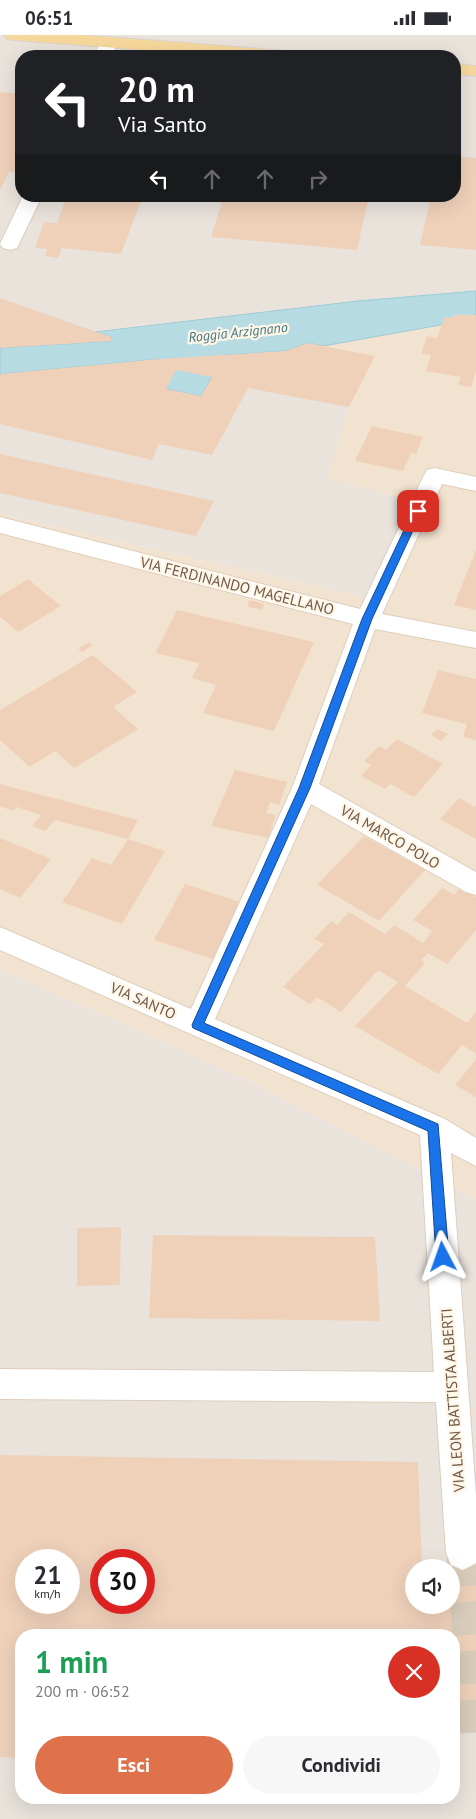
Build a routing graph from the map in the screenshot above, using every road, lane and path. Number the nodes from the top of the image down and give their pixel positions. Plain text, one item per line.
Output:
1 (13, 35) edge
2 (106, 49) edge
3 (132, 50) edge
4 (461, 70) edge
5 (476, 71) edge
6 (30, 202) edge
7 (10, 244) dead end
8 (476, 484) edge
9 (0, 525) edge
10 (367, 619) junction
11 (476, 640) edge
12 (305, 788) junction
13 (476, 885) edge
14 (0, 938) edge
15 (198, 1025) junction
16 (434, 1128) junction
17 (476, 1153) edge
18 (0, 1384) edge
19 (452, 1387) junction
20 (464, 1553) tunnel mouth

1 - 2 main road
2 - 3 main road
4 - 5 main road
6 - 7 street
8 - 10 street
9 - 10 street, VIA FERDINANDO MAGELLANO
10 - 11 street, VIA FERDINANDO MAGELLANO
10 - 12 street
12 - 13 street, VIA MARCO POLO
12 - 15 street
14 - 15 street, VIA SANTO
15 - 16 street, VIA SANTO
16 - 17 street, VIA SANTO
16 - 19 street, VIA LEON BATTISTA ALBERTI
18 - 19 street
19 - 20 street, VIA LEON BATTISTA ALBERTI

